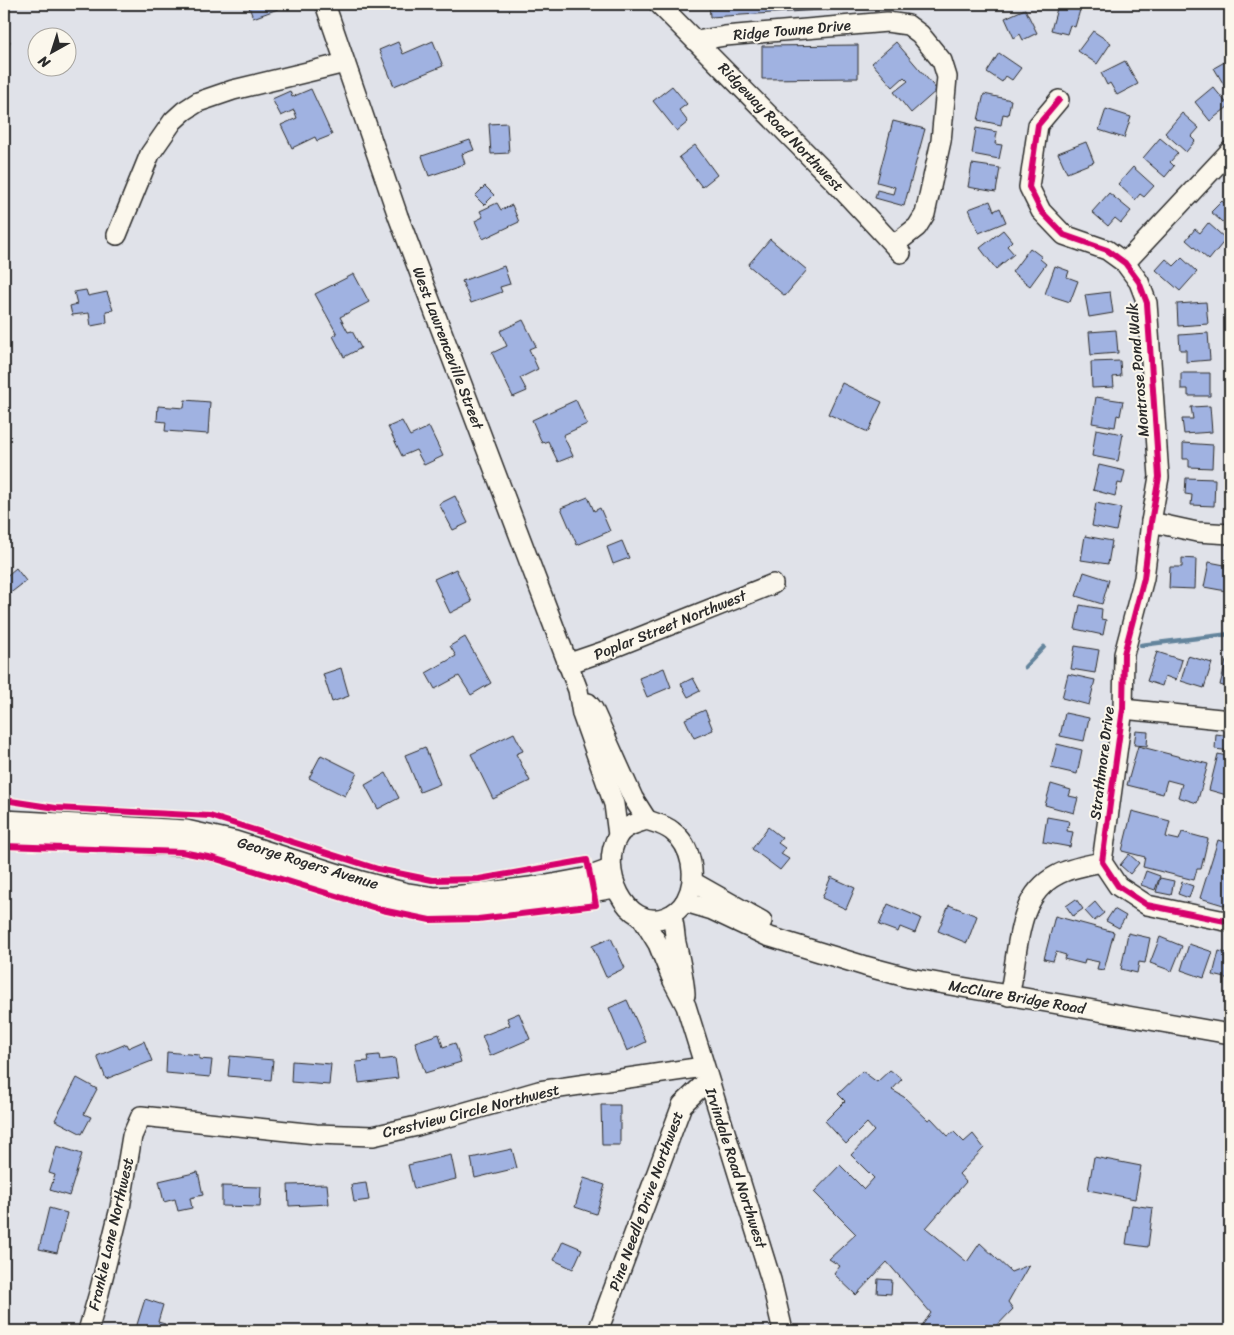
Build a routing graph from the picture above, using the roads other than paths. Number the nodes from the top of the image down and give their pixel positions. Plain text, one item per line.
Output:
1 (325, 4) edge
2 (659, 4) edge
3 (696, 41) junction
4 (344, 63) junction
5 (1059, 100) dead end
6 (1230, 151) edge
7 (116, 235) dead end
8 (897, 249) joint
9 (1126, 263) junction
10 (1151, 522) junction
11 (1230, 534) edge
12 (773, 584) dead end
13 (567, 664) junction
14 (578, 690) junction
15 (1122, 709) junction
16 (1230, 720) edge
17 (4, 820) edge
18 (647, 820) junction
19 (618, 835) junction
20 (4, 838) edge
21 (1102, 862) junction
22 (610, 869) junction
23 (693, 882) junction
24 (615, 888) junction
25 (678, 908) junction
26 (642, 918) junction
27 (1230, 922) edge
28 (806, 948) junction
29 (1009, 996) junction
30 (686, 1006) junction
31 (1230, 1034) edge
32 (706, 1073) junction
33 (132, 1136) joint
34 (88, 1331) edge
35 (598, 1331) edge
36 (783, 1331) edge

1 - 4 street, West Lawrenceville Street
2 - 3 street, Ridgeway Road Northwest
3 - 8 street, Ridgeway Road Northwest
3 - 8 street, Ridge Towne Drive
4 - 7 street
4 - 13 street, West Lawrenceville Street
5 - 9 street, Montrose Pond Walk
6 - 9 street
9 - 10 street, Montrose Pond Walk
10 - 11 street
10 - 15 street, Strathmore Drive
12 - 13 street, Poplar Street Northwest
13 - 14 street, West Lawrenceville Street
14 - 18 street, West Lawrenceville Street
14 - 19 street, West Lawrenceville Street
15 - 16 street
15 - 21 street, Strathmore Drive
17 - 22 street, George Rogers Avenue
18 - 19 street
18 - 23 street
19 - 22 street
20 - 24 street, George Rogers Avenue
21 - 27 street
21 - 29 street
22 - 24 street
23 - 25 street
23 - 28 street, McClure Bridge Road
24 - 26 street
25 - 26 street
25 - 28 street, McClure Bridge Road
25 - 30 street, Irvindale Road Northwest
26 - 30 street, Irvindale Road Northwest
28 - 29 street, McClure Bridge Road
29 - 31 street, McClure Bridge Road
30 - 32 street, Irvindale Road Northwest
32 - 33 street, Crestview Circle Northwest
32 - 35 street, Pine Needle Drive Northwest
32 - 36 street, Irvindale Road Northwest
33 - 34 street, Frankie Lane Northwest

